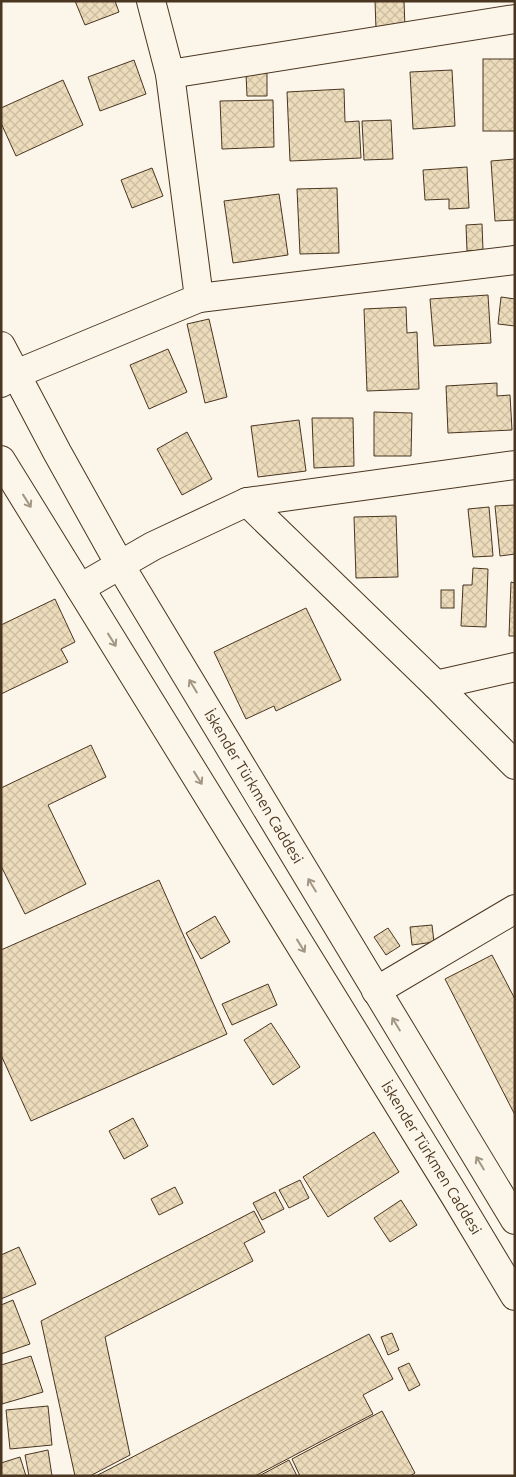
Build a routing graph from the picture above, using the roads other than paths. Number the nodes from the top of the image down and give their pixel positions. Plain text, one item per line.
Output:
1 (151, 1) edge
2 (515, 19) edge
3 (170, 74) junction
4 (515, 260) edge
5 (199, 298) junction
6 (1, 346) edge
7 (9, 378) edge
8 (1, 460) edge
9 (515, 465) edge
10 (247, 502) junction
11 (120, 565) junction
12 (80, 588) junction
13 (515, 667) edge
14 (436, 685) junction
15 (515, 765) edge
16 (515, 909) edge
17 (376, 991) junction
18 (510, 1203) edge
19 (515, 1296) edge

1 - 3 street
2 - 3 street
3 - 5 street
4 - 5 street
5 - 7 street
6 - 7 street, İskender Türkmen Caddesi
7 - 11 street, İskender Türkmen Caddesi
8 -> 12 street, İskender Türkmen Caddesi
9 - 10 street
10 - 11 street
10 - 14 street
11 - 12 street
17 -> 11 street, İskender Türkmen Caddesi
12 -> 19 street, İskender Türkmen Caddesi
13 - 14 street
14 - 15 street
16 - 17 street
18 -> 17 street, İskender Türkmen Caddesi

